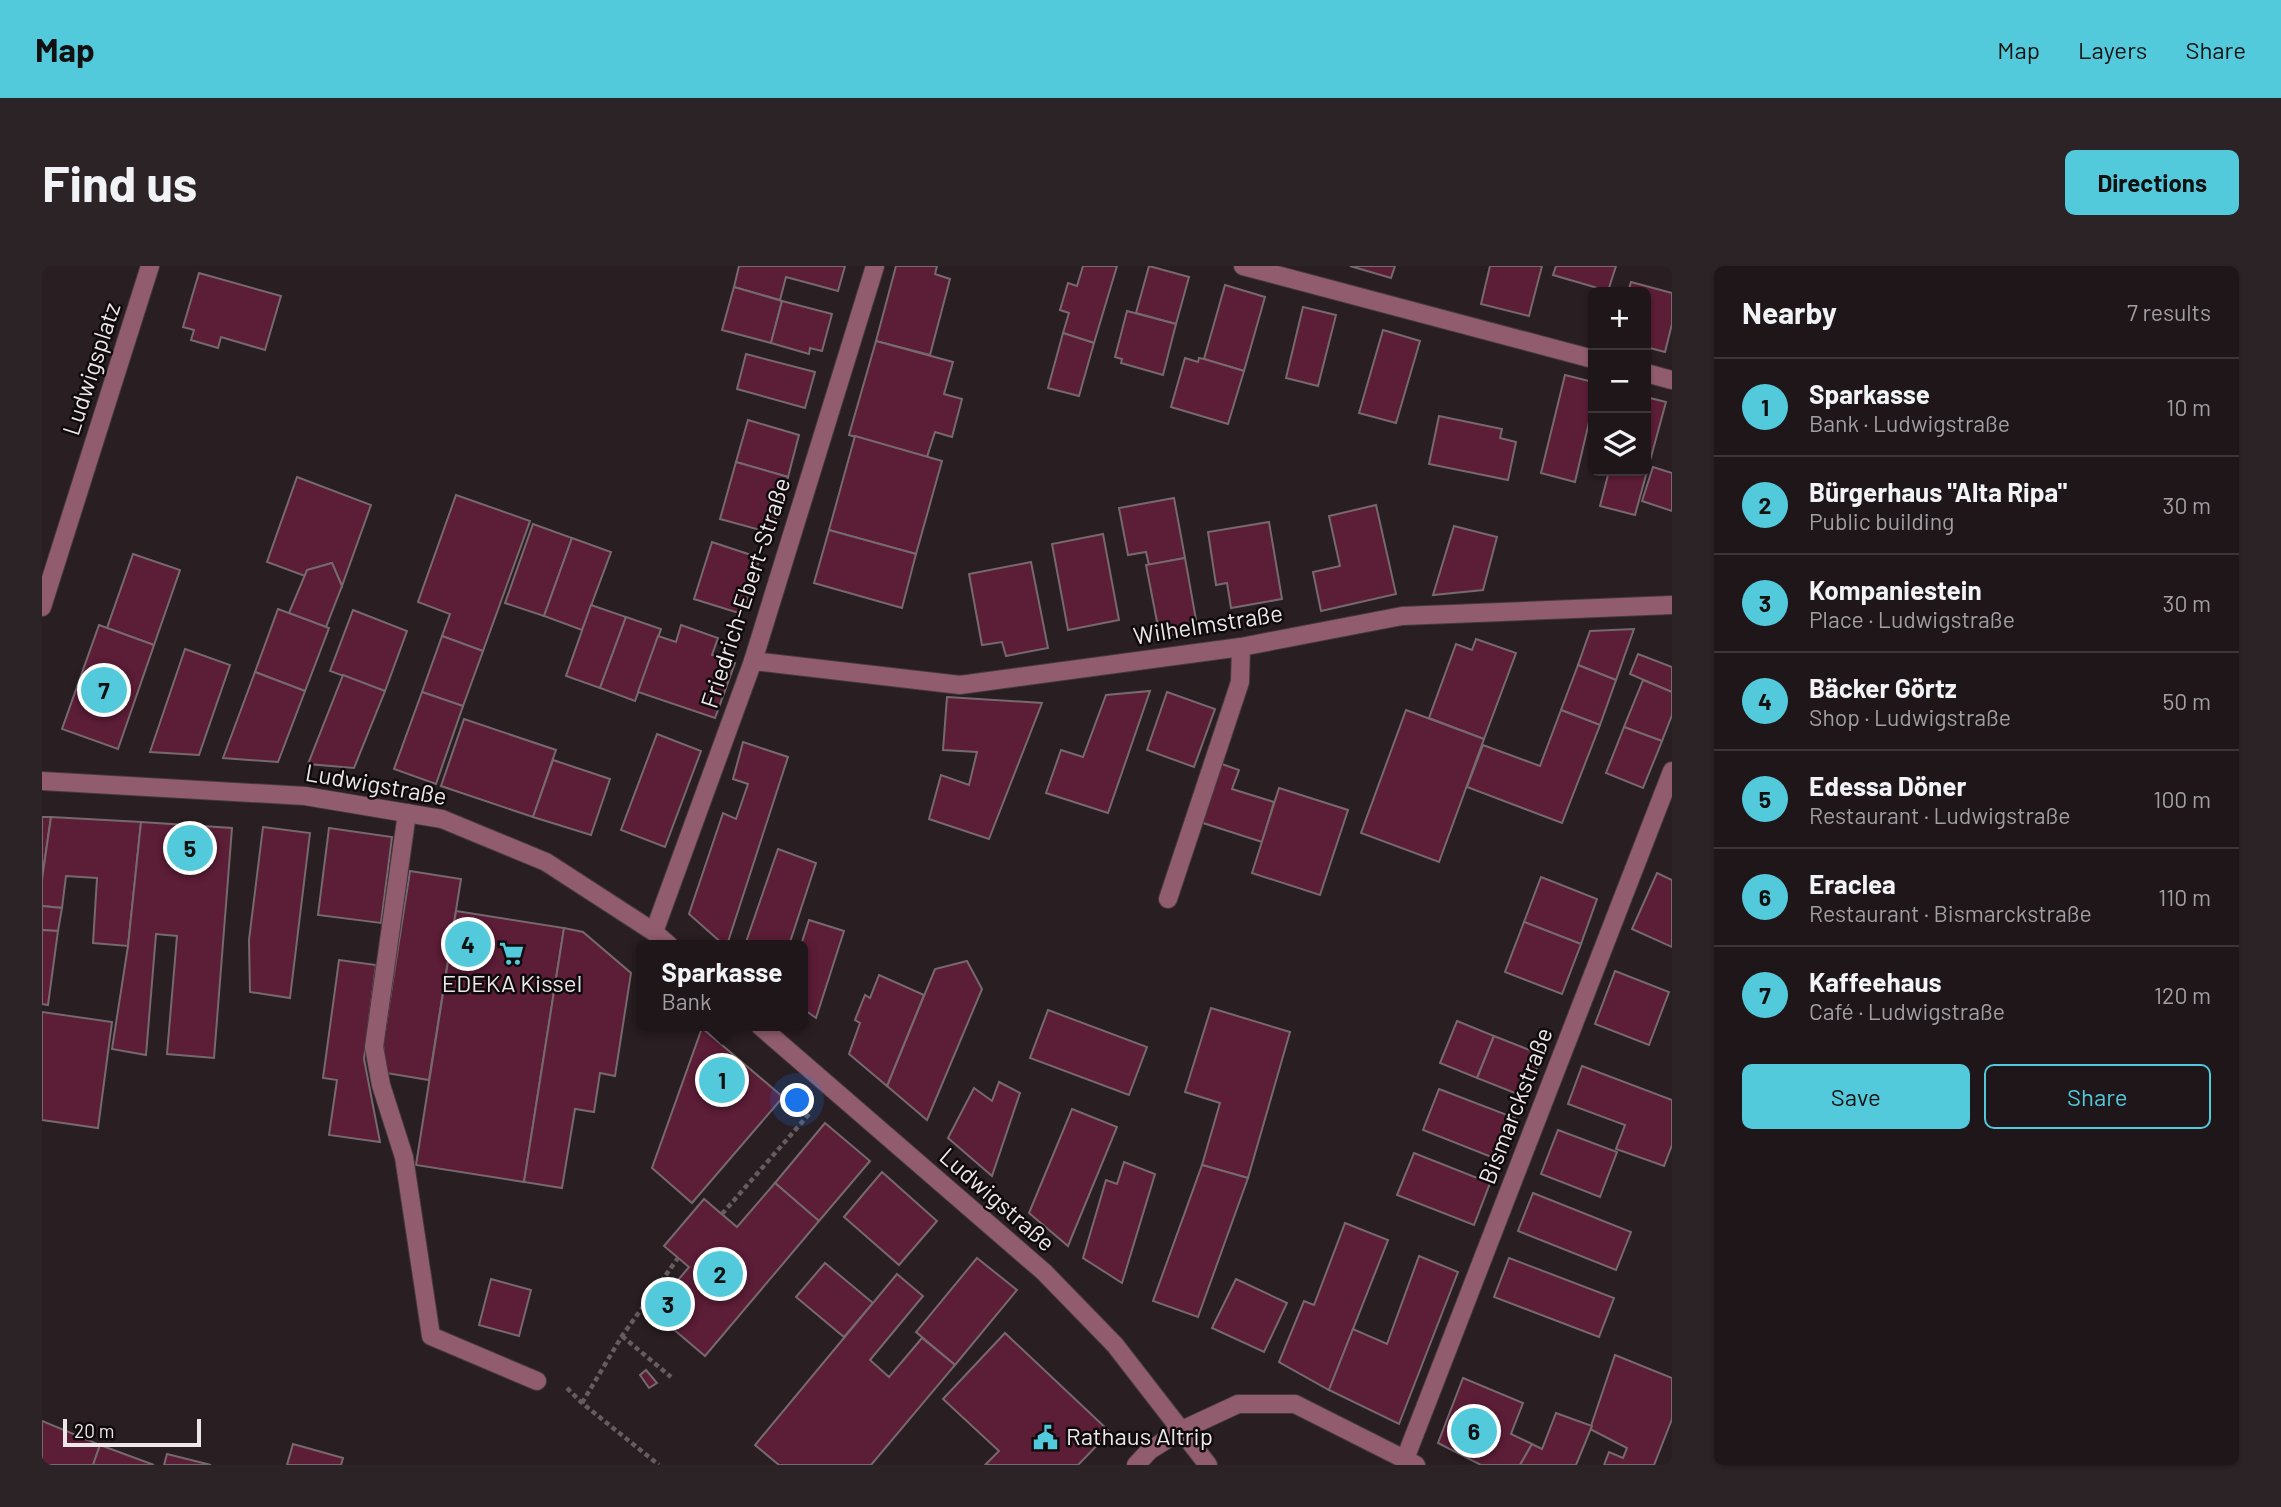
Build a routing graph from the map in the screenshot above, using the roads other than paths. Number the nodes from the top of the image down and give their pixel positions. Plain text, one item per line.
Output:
1 (150, 266) edge
2 (875, 266) edge
3 (1243, 266) edge
4 (1588, 358) edge
5 (1651, 374) edge
6 (1672, 380) edge
7 (1672, 605) edge
8 (42, 607) edge
9 (1241, 648) junction
10 (753, 660) junction
11 (1672, 771) edge
12 (42, 781) edge
13 (407, 813) junction
14 (1168, 899) dead end
15 (654, 932) junction
16 (663, 940) edge
17 (766, 1031) edge
18 (537, 1381) dead end
19 (1182, 1430) junction
20 (1411, 1462) edge
21 (1136, 1465) edge
22 (1208, 1465) edge

1 - 8 street, Ludwigsplatz
2 - 10 street, Friedrich-Ebert-Straße
3 - 4 street
5 - 6 street
7 - 9 street, Wilhelmstraße
9 - 10 street, Wilhelmstraße
9 - 14 street
10 - 15 street, Friedrich-Ebert-Straße
11 - 20 street, Bismarckstraße
12 - 13 street, Ludwigstraße
13 - 15 street, Ludwigstraße
13 - 18 street
15 - 16 street, Ludwigstraße
17 - 19 street, Ludwigstraße
19 - 20 street
19 - 21 street
19 - 22 street, Ludwigstraße

